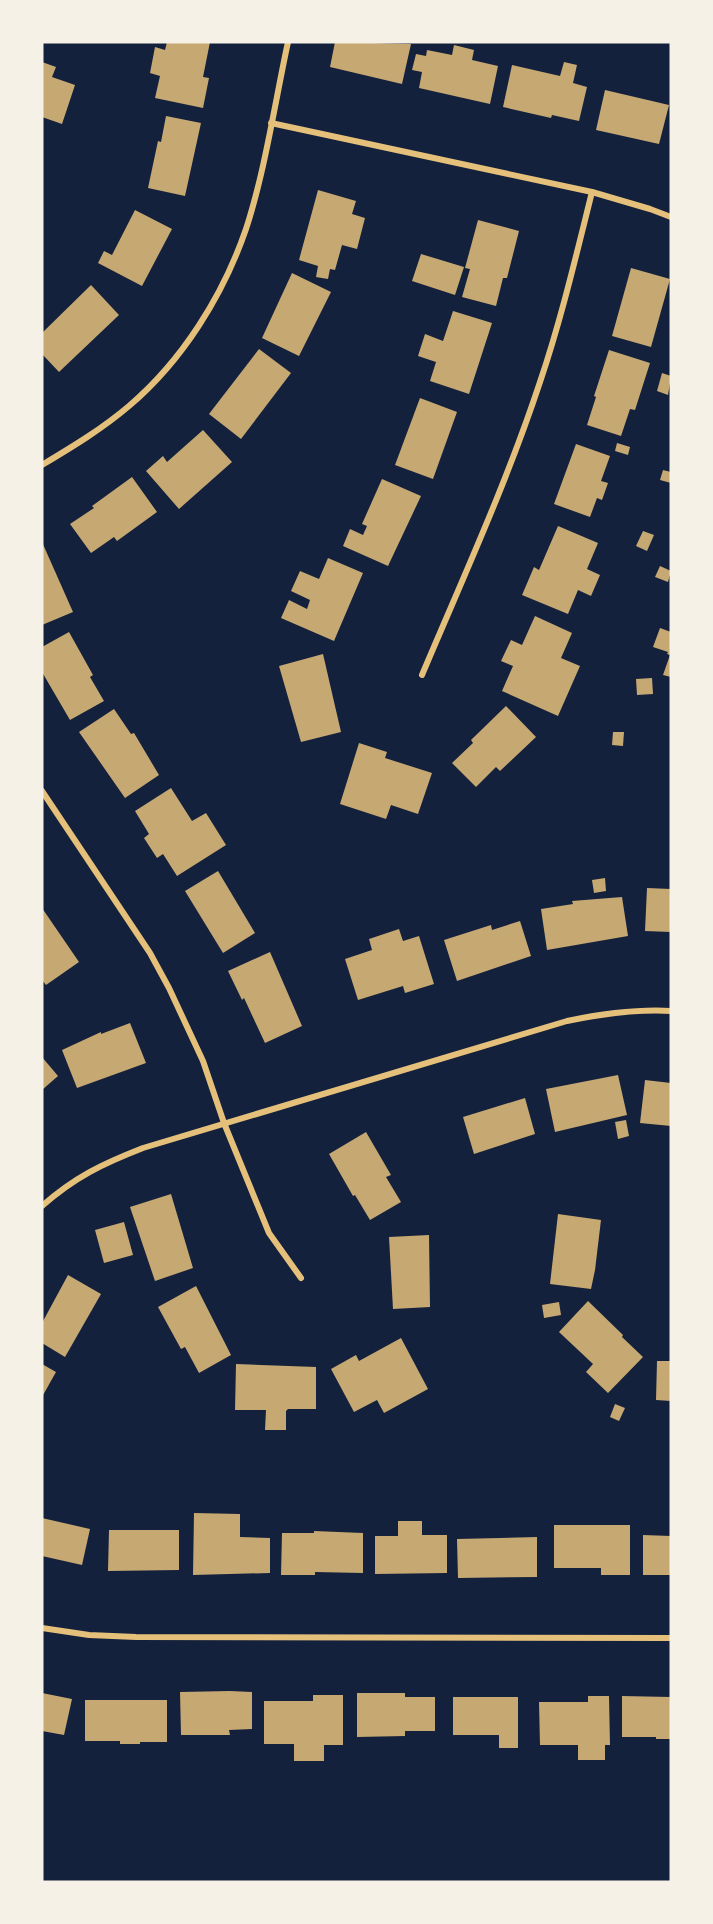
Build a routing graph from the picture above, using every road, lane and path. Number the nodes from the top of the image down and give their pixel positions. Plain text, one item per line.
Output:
1 (288, 42) edge
2 (271, 123) junction
3 (592, 192) junction
4 (671, 217) edge
5 (42, 465) edge
6 (422, 675) dead end
7 (42, 791) edge
8 (671, 1011) edge
9 (224, 1123) junction
10 (42, 1206) edge
11 (302, 1278) dead end
12 (42, 1628) edge
13 (671, 1638) edge

1 - 2 street
2 - 3 street
2 - 5 street
3 - 4 street
3 - 6 street
7 - 9 street
8 - 9 street
9 - 10 street
9 - 11 street
12 - 13 street

